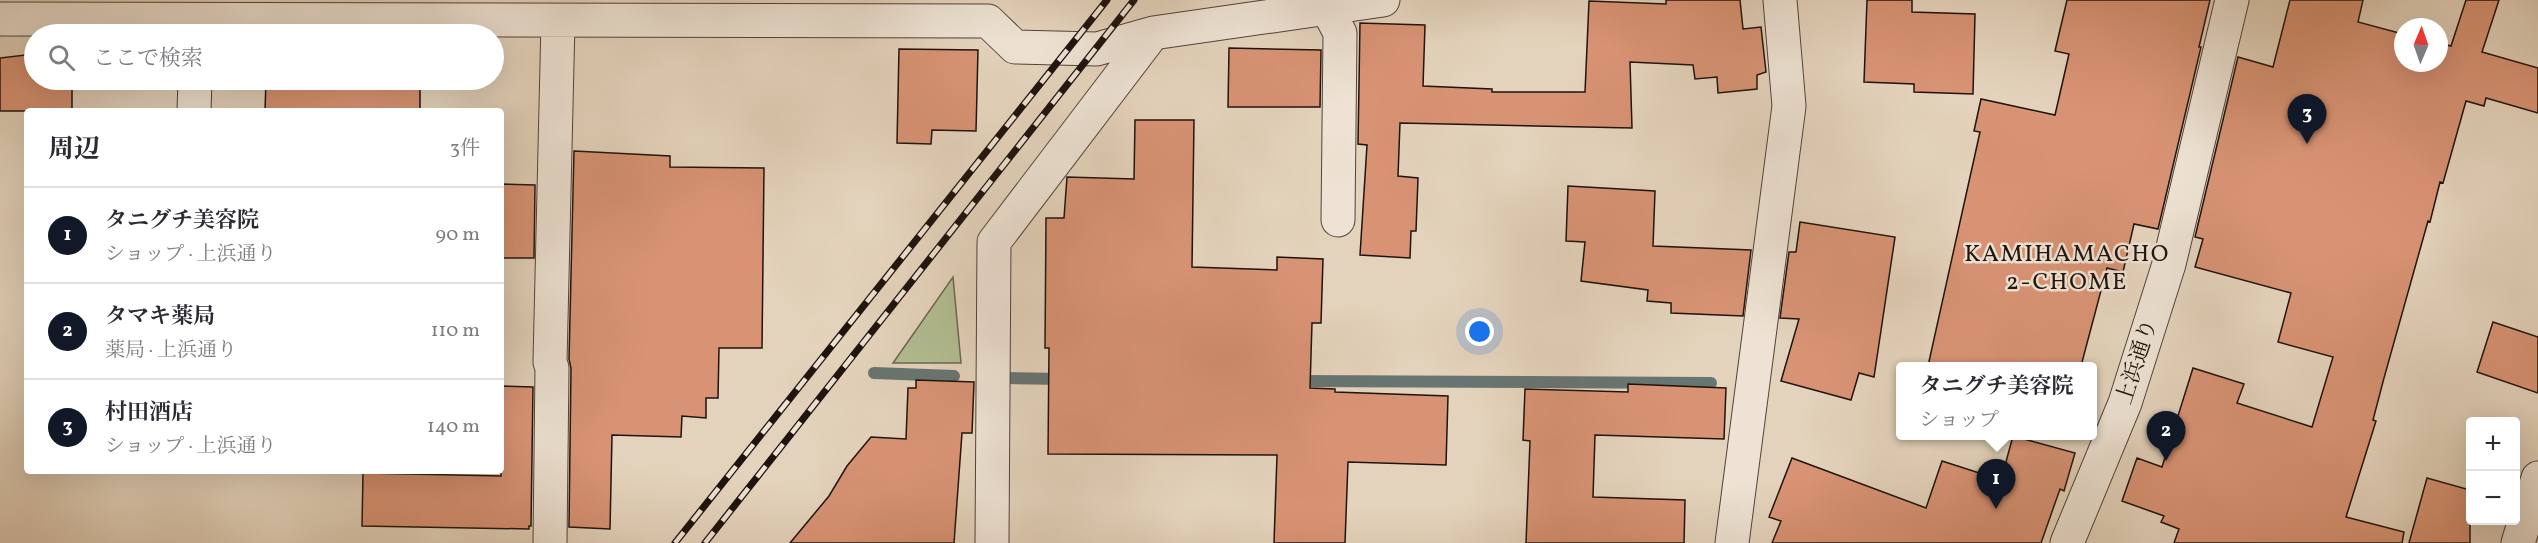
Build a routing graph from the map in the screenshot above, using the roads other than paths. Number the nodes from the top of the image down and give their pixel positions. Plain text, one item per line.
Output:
1 (1383, 0) edge
2 (1780, 0) edge
3 (2232, 0) edge
4 (1327, 8) junction
5 (598, 10) edge
6 (988, 11) edge
7 (197, 18) edge
8 (0, 19) edge
9 (558, 21) junction
10 (1153, 33) junction
11 (195, 90) edge
12 (194, 108) edge
13 (1338, 220) dead end
14 (2538, 478) edge
15 (550, 543) edge
16 (992, 543) edge
17 (1732, 543) edge
18 (2067, 543) edge
19 (2518, 543) edge

1 - 4 street
2 - 17 street
3 - 18 street, 上浜通り
4 - 10 street
4 - 13 street
5 - 6 street
5 - 9 street
6 - 10 street
7 - 8 street
7 - 9 street
9 - 15 street
10 - 16 street
11 - 12 street
14 - 19 street

